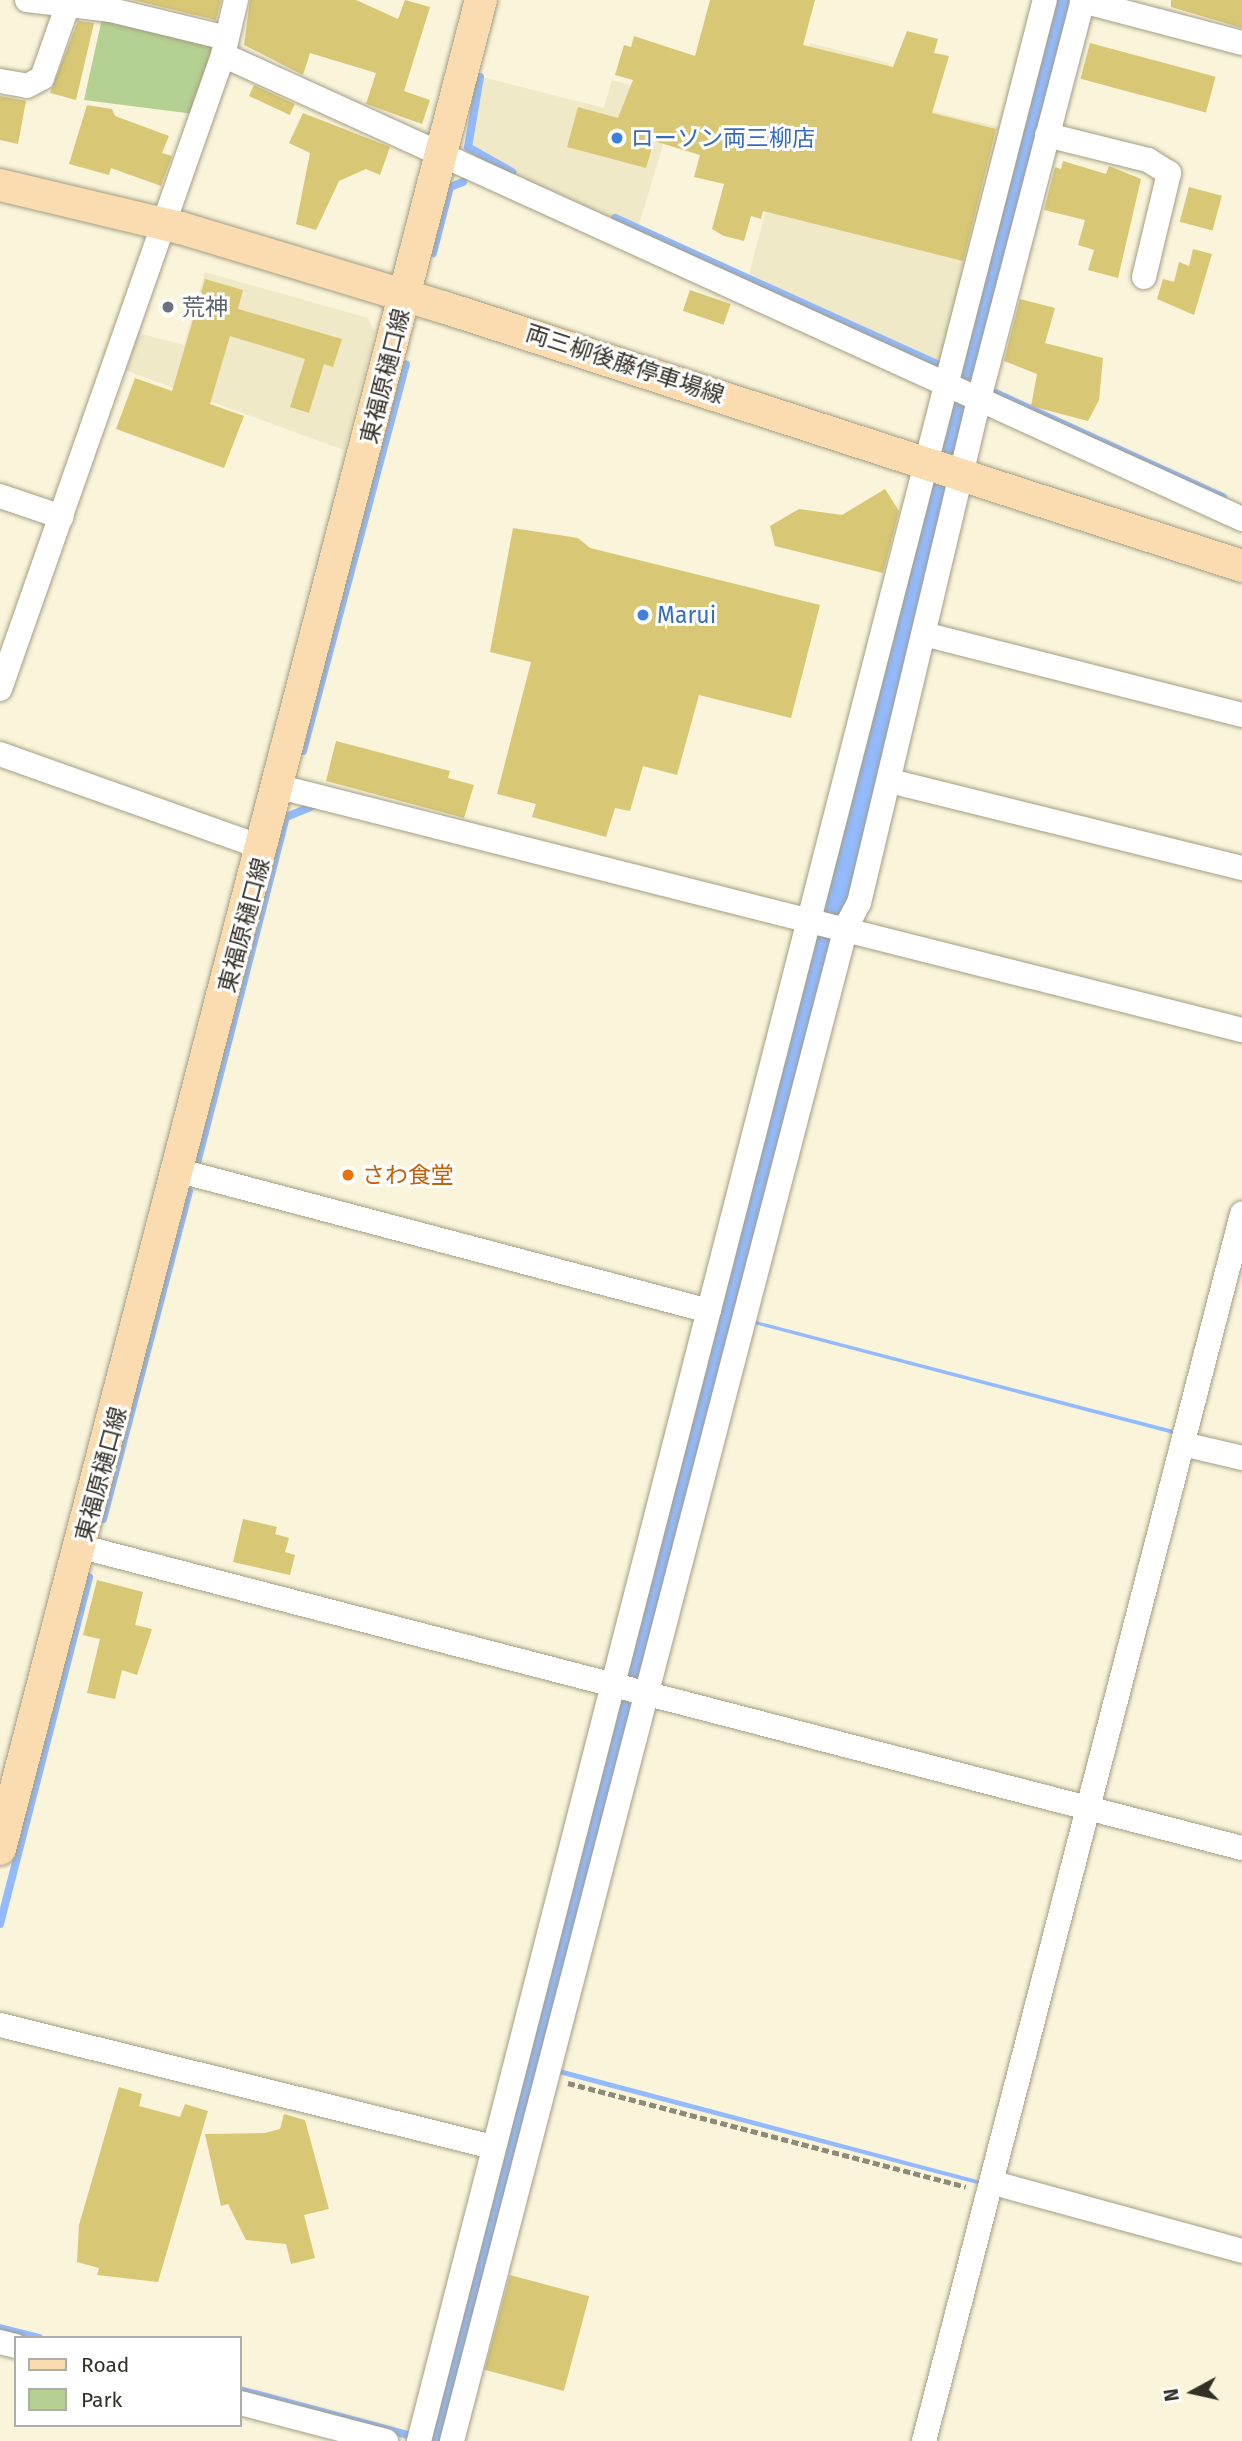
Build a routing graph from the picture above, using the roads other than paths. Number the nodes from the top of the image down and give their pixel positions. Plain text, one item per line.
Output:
1 (27, 0) edge
2 (236, 0) edge
3 (481, 0) edge
4 (1045, 0) edge
5 (1083, 1) edge
6 (67, 7) junction
7 (1242, 43) edge
8 (225, 47) junction
9 (0, 81) edge
10 (1047, 135) junction
11 (442, 156) junction
12 (0, 185) edge
13 (163, 224) junction
14 (1144, 276) dead end
15 (406, 297) junction
16 (950, 382) junction
17 (977, 394) junction
18 (945, 472) junction
19 (0, 496) edge
20 (62, 517) junction
21 (1242, 519) edge
22 (1242, 566) edge
23 (928, 635) junction
24 (7, 647) edge
25 (0, 689) edge
26 (1242, 715) edge
27 (0, 754) edge
28 (890, 781) junction
29 (280, 786) junction
30 (264, 848) junction
31 (1242, 868) edge
32 (812, 918) junction
33 (846, 927) junction
34 (1242, 1030) edge
35 (180, 1171) junction
36 (1242, 1214) edge
37 (709, 1311) junction
38 (1183, 1444) junction
39 (1242, 1458) edge
40 (82, 1547) junction
41 (614, 1681) junction
42 (646, 1689) junction
43 (1091, 1805) junction
44 (1242, 1847) edge
45 (0, 1849) edge
46 (0, 2025) edge
47 (493, 2147) junction
48 (992, 2188) junction
49 (1242, 2251) edge
50 (242, 2404) edge
51 (386, 2441) edge
52 (419, 2441) edge
53 (452, 2441) edge
54 (924, 2441) edge

1 - 6 street
2 - 8 street
3 - 11 main road, 東福原樋口線
4 - 16 street
5 - 7 street
5 - 10 street
6 - 8 street
6 - 9 street
8 - 11 street
8 - 13 street
10 - 14 street
10 - 17 street
11 - 15 main road, 東福原樋口線
11 - 16 street
12 - 13 main road, 両三柳後藤停車場線
13 - 15 main road, 両三柳後藤停車場線
13 - 20 street
15 - 18 main road, 両三柳後藤停車場線
15 - 29 main road, 東福原樋口線
16 - 17 street
16 - 18 street
17 - 18 street
17 - 21 street
18 - 22 main road, 両三柳後藤停車場線
18 - 23 street
18 - 32 street
19 - 20 street
20 - 24 street
23 - 26 street
23 - 28 street
24 - 25 street
27 - 30 street
28 - 31 street
28 - 33 street
29 - 30 main road, 東福原樋口線
29 - 32 street
30 - 35 main road, 東福原樋口線
32 - 33 street
32 - 37 street
33 - 34 street
33 - 42 street
35 - 37 street
35 - 40 main road, 東福原樋口線
36 - 38 street
37 - 41 street
38 - 39 street
38 - 43 street
40 - 41 street
40 - 45 main road, 東福原樋口線
41 - 42 street
41 - 47 street
42 - 43 street
42 - 53 street
43 - 44 street
43 - 48 street
46 - 47 street
47 - 52 street
48 - 49 street
48 - 54 street
50 - 51 street

